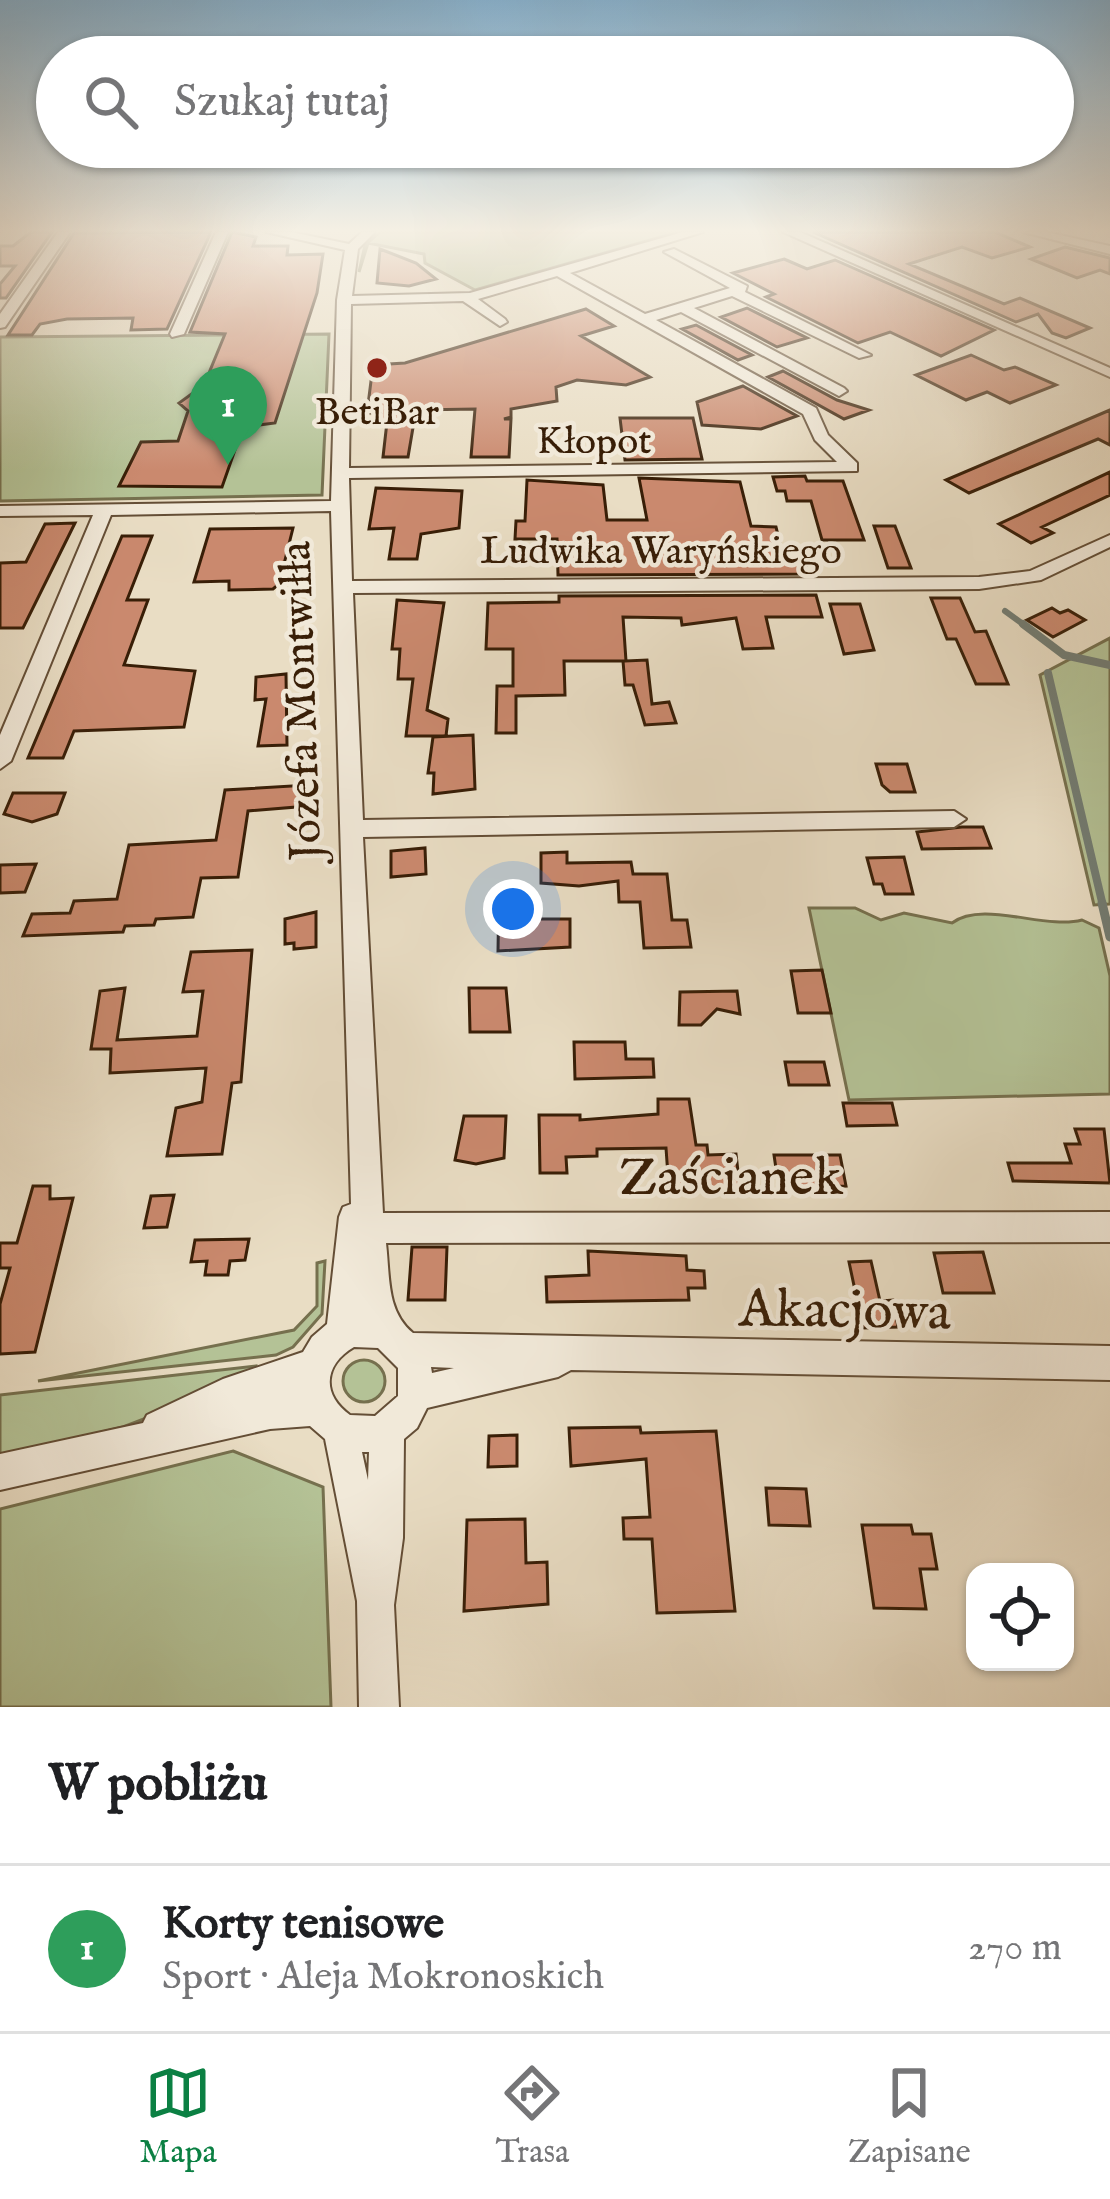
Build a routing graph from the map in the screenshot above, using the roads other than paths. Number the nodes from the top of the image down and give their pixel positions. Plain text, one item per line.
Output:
1 (187, 312) edge
2 (344, 312) edge
3 (486, 312) edge
4 (627, 312) edge
5 (667, 312) edge
6 (691, 312) edge
7 (775, 312) edge
8 (970, 312) edge
9 (641, 320) junction
10 (500, 322) dead end
11 (177, 334) dead end
12 (864, 355) dead end
13 (1110, 373) edge
14 (839, 391) dead end
15 (341, 473) junction
16 (340, 506) junction
17 (104, 510) junction
18 (0, 511) edge
19 (1110, 540) edge
20 (343, 587) junction
21 (0, 761) edge
22 (954, 819) dead end
23 (352, 829) junction
24 (1110, 1227) edge
25 (362, 1228) junction
26 (342, 1337) junction
27 (397, 1341) junction
28 (578, 1355) junction
29 (317, 1364) junction
30 (1110, 1364) edge
31 (414, 1394) junction
32 (328, 1421) junction
33 (386, 1428) junction
34 (130, 1441) junction
35 (0, 1472) edge
36 (375, 1605) junction
37 (379, 1707) edge

1 - 11 street
2 - 15 street, Józefa Montwiłła
3 - 10 street
4 - 9 street
5 - 9 street
6 - 14 street
7 - 12 street
8 - 13 street
9 - 15 street, Kłopot
15 - 16 street, Józefa Montwiłła
16 - 17 street
16 - 20 street, Józefa Montwiłła
17 - 18 street
17 - 21 street
19 - 20 street, Ludwika Waryńskiego
20 - 23 street, Józefa Montwiłła
22 - 23 street
23 - 25 street, Józefa Montwiłła
24 - 25 street, Zaścianek
25 - 26 street, Józefa Montwiłła
25 - 27 street, Józefa Montwiłła
26 - 27 street
26 - 29 street
27 - 28 street, Akacjowa
27 - 31 street
28 - 30 street, Akacjowa
28 - 31 street, Akacjowa
29 - 32 street
29 - 34 street
31 - 33 street
32 - 33 street
32 - 34 street
32 - 36 street
33 - 36 street
34 - 35 street
36 - 37 street

